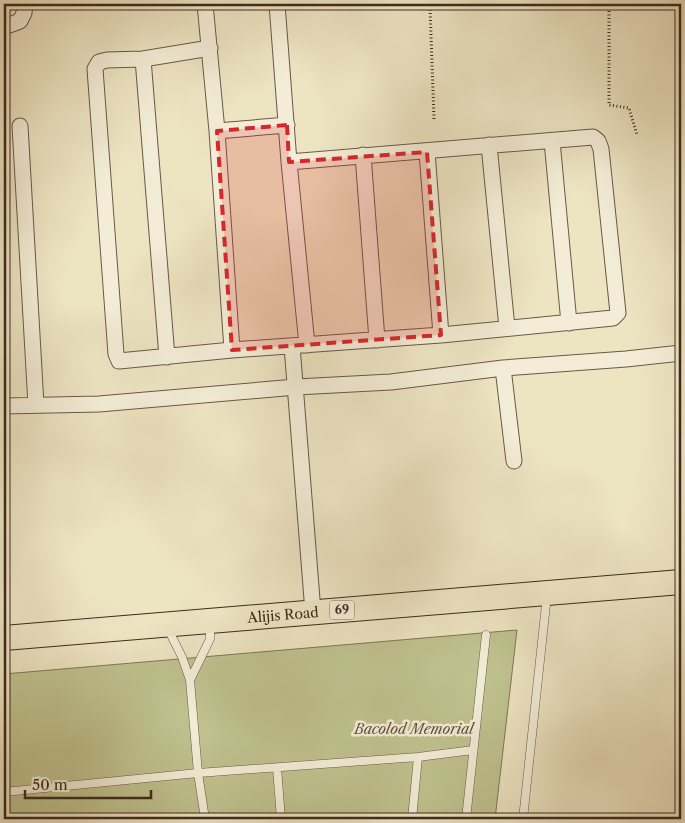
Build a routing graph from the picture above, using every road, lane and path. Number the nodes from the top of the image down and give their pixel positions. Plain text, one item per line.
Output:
1 (25, 4) edge
2 (205, 4) edge
3 (277, 4) edge
4 (447, 4) edge
5 (609, 4) edge
6 (430, 5) edge
7 (4, 27) edge
8 (210, 48) junction
9 (143, 60) junction
10 (434, 119) dead end
11 (287, 125) junction
12 (20, 126) dead end
13 (217, 130) junction
14 (637, 135) dead end
15 (552, 141) junction
16 (489, 145) junction
17 (427, 152) junction
18 (363, 155) junction
19 (289, 162) junction
20 (569, 323) junction
21 (507, 328) junction
22 (441, 335) junction
23 (377, 340) junction
24 (299, 345) junction
25 (232, 350) junction
26 (681, 353) edge
27 (167, 357) junction
28 (503, 368) junction
29 (296, 388) junction
30 (4, 406) edge
31 (36, 406) junction
32 (514, 461) dead end
33 (681, 582) edge
34 (548, 593) junction
35 (313, 612) junction
36 (210, 622) junction
37 (166, 625) junction
38 (486, 634) dead end
39 (4, 638) edge
40 (190, 680) junction
41 (473, 750) junction
42 (418, 757) junction
43 (277, 768) junction
44 (198, 774) junction
45 (4, 792) edge
46 (205, 819) edge
47 (281, 819) edge
48 (412, 819) edge
49 (466, 819) edge
50 (524, 819) edge

1 - 7 street
2 - 8 street
3 - 11 street
4 - 6 path
5 - 14 path
6 - 10 path
8 - 9 street
8 - 13 street
9 - 27 street
9 - 27 street
11 - 13 street
11 - 19 street
12 - 31 street
13 - 25 street
15 - 16 street
15 - 20 street
15 - 20 street
16 - 17 street
16 - 21 street
17 - 18 street
17 - 22 street
18 - 19 street
18 - 23 street
19 - 24 street
20 - 21 street
21 - 22 street
22 - 23 street
23 - 24 street
24 - 25 street
24 - 29 street
25 - 27 street
26 - 28 street
28 - 29 street
28 - 32 street
29 - 31 street
29 - 35 street
30 - 31 street
33 - 34 main road, Alijis Road / 69
34 - 35 main road, Alijis Road / 69
34 - 50 lane
35 - 36 main road, Alijis Road / 69
36 - 37 main road, Alijis Road / 69
36 - 40 lane
37 - 39 main road, Alijis Road / 69
37 - 40 lane
38 - 41 lane
40 - 44 lane
41 - 42 lane
41 - 49 lane
42 - 43 lane
42 - 48 lane
43 - 44 lane
43 - 47 lane
44 - 45 lane
44 - 46 lane

